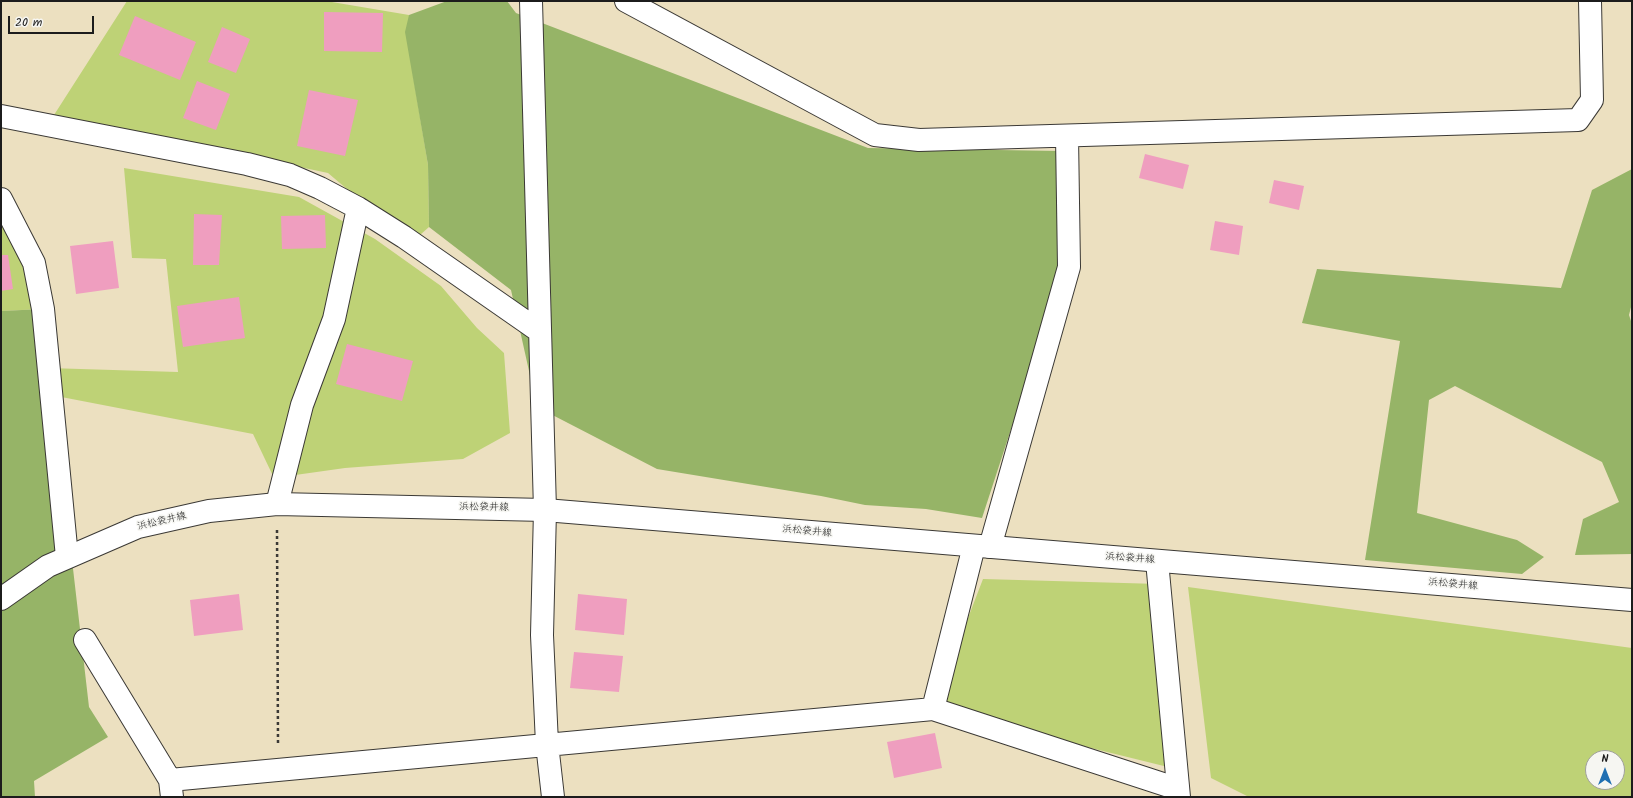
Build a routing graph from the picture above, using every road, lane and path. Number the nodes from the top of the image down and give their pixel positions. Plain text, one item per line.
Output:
1 (531, 1) edge
2 (626, 1) edge
3 (1590, 1) edge
4 (1, 116) edge
5 (1067, 136) junction
6 (1, 198) edge
7 (358, 208) junction
8 (539, 331) junction
9 (277, 504) junction
10 (545, 510) junction
11 (982, 547) junction
12 (67, 557) junction
13 (1157, 561) junction
14 (1, 599) edge
15 (1632, 600) edge
16 (86, 640) dead end
17 (933, 709) junction
18 (547, 744) junction
19 (278, 770) junction
20 (171, 789) edge
21 (1178, 793) edge
22 (553, 797) edge

1 - 8 street
2 - 5 street
3 - 5 street
4 - 7 street
5 - 11 street
6 - 12 street
7 - 8 street
7 - 9 street
8 - 10 street
9 - 10 street, 浜松袋井線
9 - 12 street, 浜松袋井線
9 - 19 path
10 - 11 street, 浜松袋井線
10 - 18 street
11 - 13 street, 浜松袋井線
11 - 17 street
12 - 14 street, 浜松袋井線
13 - 15 street, 浜松袋井線
13 - 21 street
16 - 20 street
17 - 18 street
17 - 21 street
18 - 19 street
18 - 22 street
19 - 20 street

